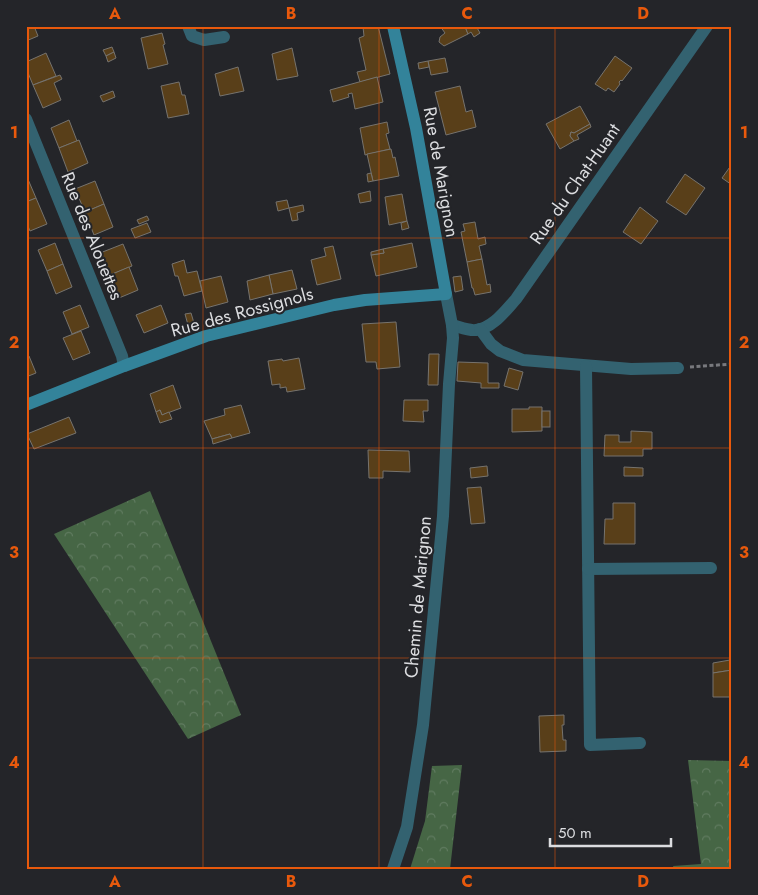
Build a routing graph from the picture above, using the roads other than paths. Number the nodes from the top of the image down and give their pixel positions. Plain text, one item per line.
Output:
1 (188, 26) edge
2 (393, 26) edge
3 (707, 26) edge
4 (224, 37) dead end
5 (26, 119) edge
6 (446, 294) junction
7 (452, 326) junction
8 (480, 329) junction
9 (124, 366) junction
10 (586, 366) junction
11 (678, 368) road end
12 (26, 406) edge
13 (711, 568) dead end
14 (588, 569) junction
15 (640, 743) dead end
16 (393, 869) edge

1 - 4 street
2 - 6 street, Rue de Marignon
3 - 8 street, Rue du Chat-Huant
5 - 9 street, Rue des Alouettes
6 - 7 street, Rue de Marignon
6 - 9 street, Rue des Rossignols
7 - 8 street
7 - 16 street, Chemin de Marignon
8 - 10 street
9 - 12 street, Rue des Rossignols
10 - 11 street
10 - 14 street
13 - 14 street
14 - 15 street

